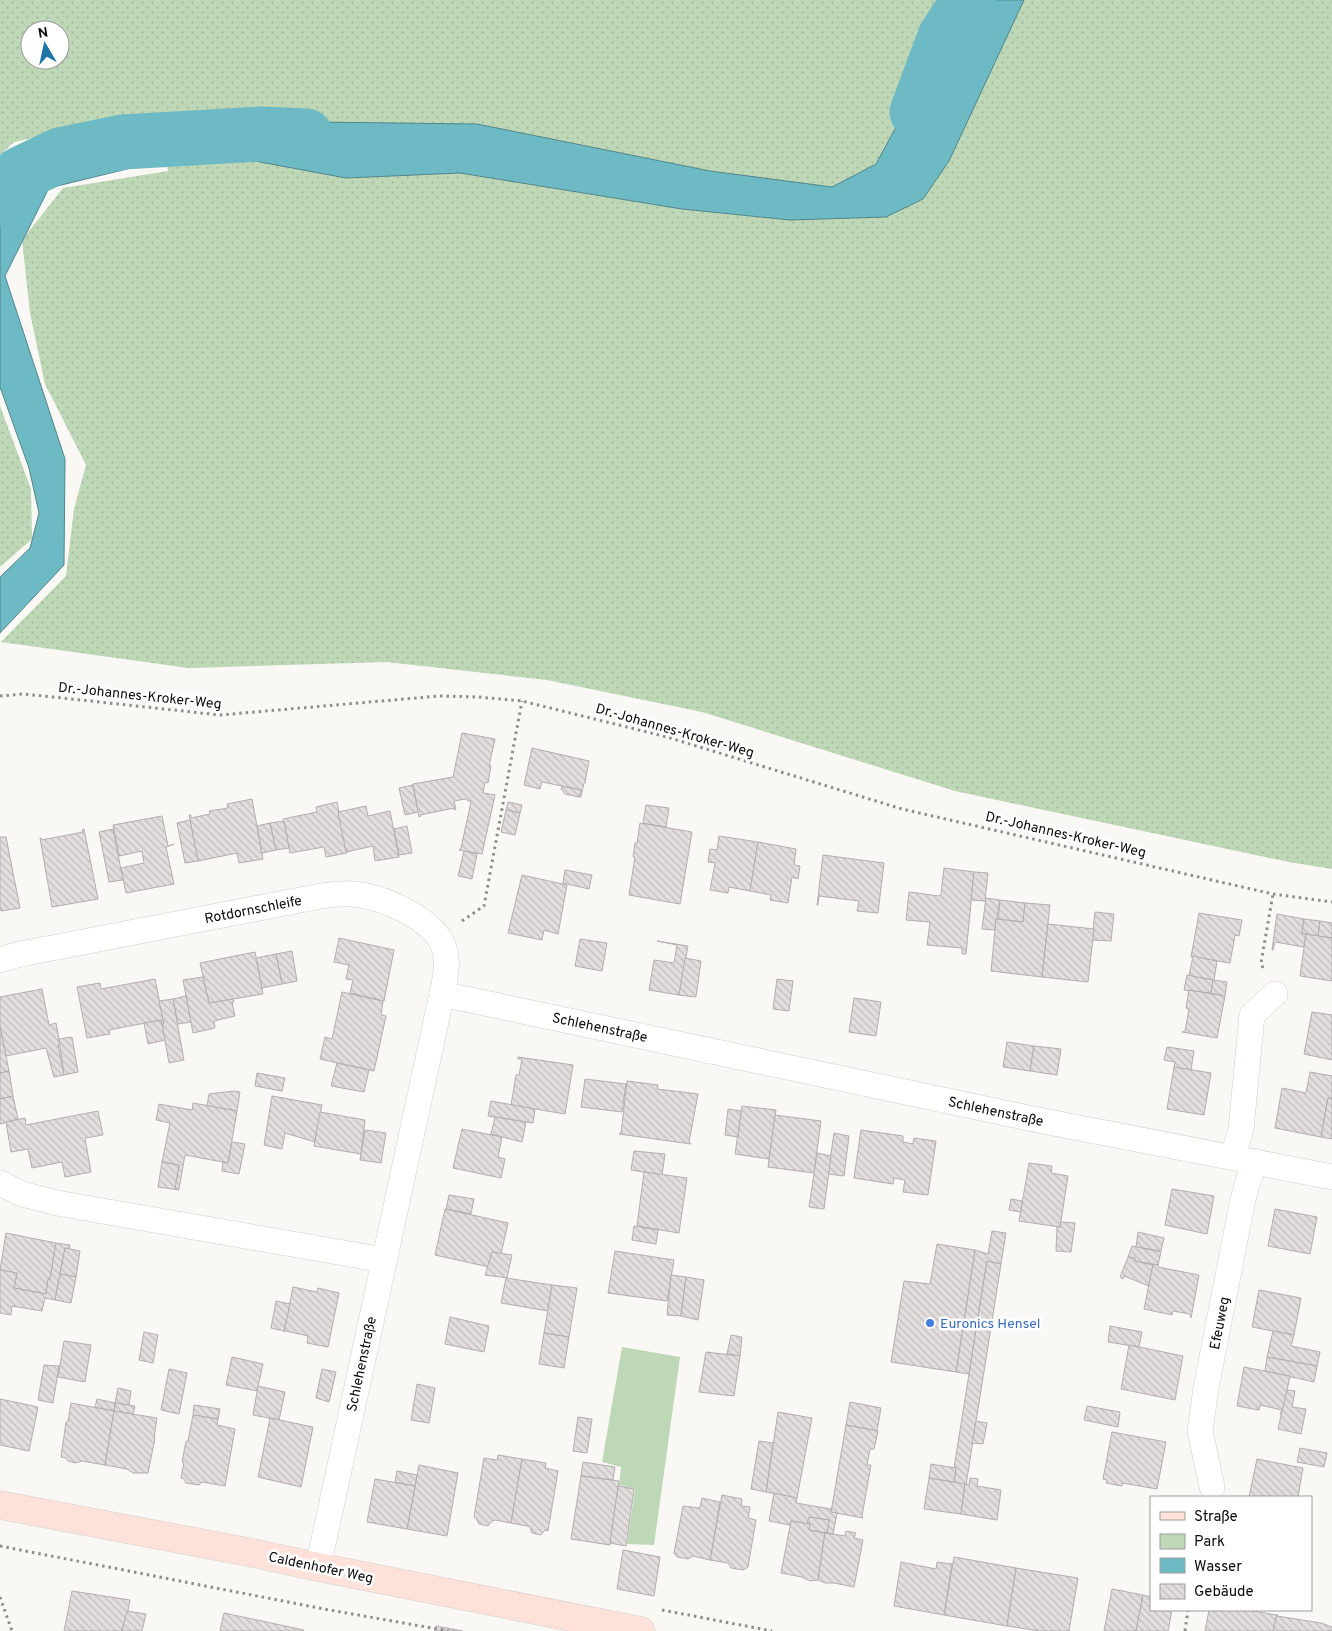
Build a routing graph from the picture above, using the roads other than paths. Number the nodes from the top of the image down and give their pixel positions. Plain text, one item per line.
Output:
1 (0, 960) edge
2 (442, 994) junction
3 (1275, 994) road end
4 (1243, 1159) junction
5 (1332, 1176) edge
6 (0, 1183) edge
7 (384, 1260) junction
8 (1212, 1487) dead end
9 (0, 1505) edge
10 (318, 1568) junction
11 (641, 1631) edge

1 - 2 street, Rotdornschleife
2 - 4 street, Schlehenstraße
2 - 7 street, Schlehenstraße
3 - 4 street, Efeuweg
4 - 5 street, Schlehenstraße
4 - 8 street, Efeuweg
6 - 7 street
7 - 10 street, Schlehenstraße
9 - 10 street, Caldenhofer Weg
10 - 11 street, Caldenhofer Weg

